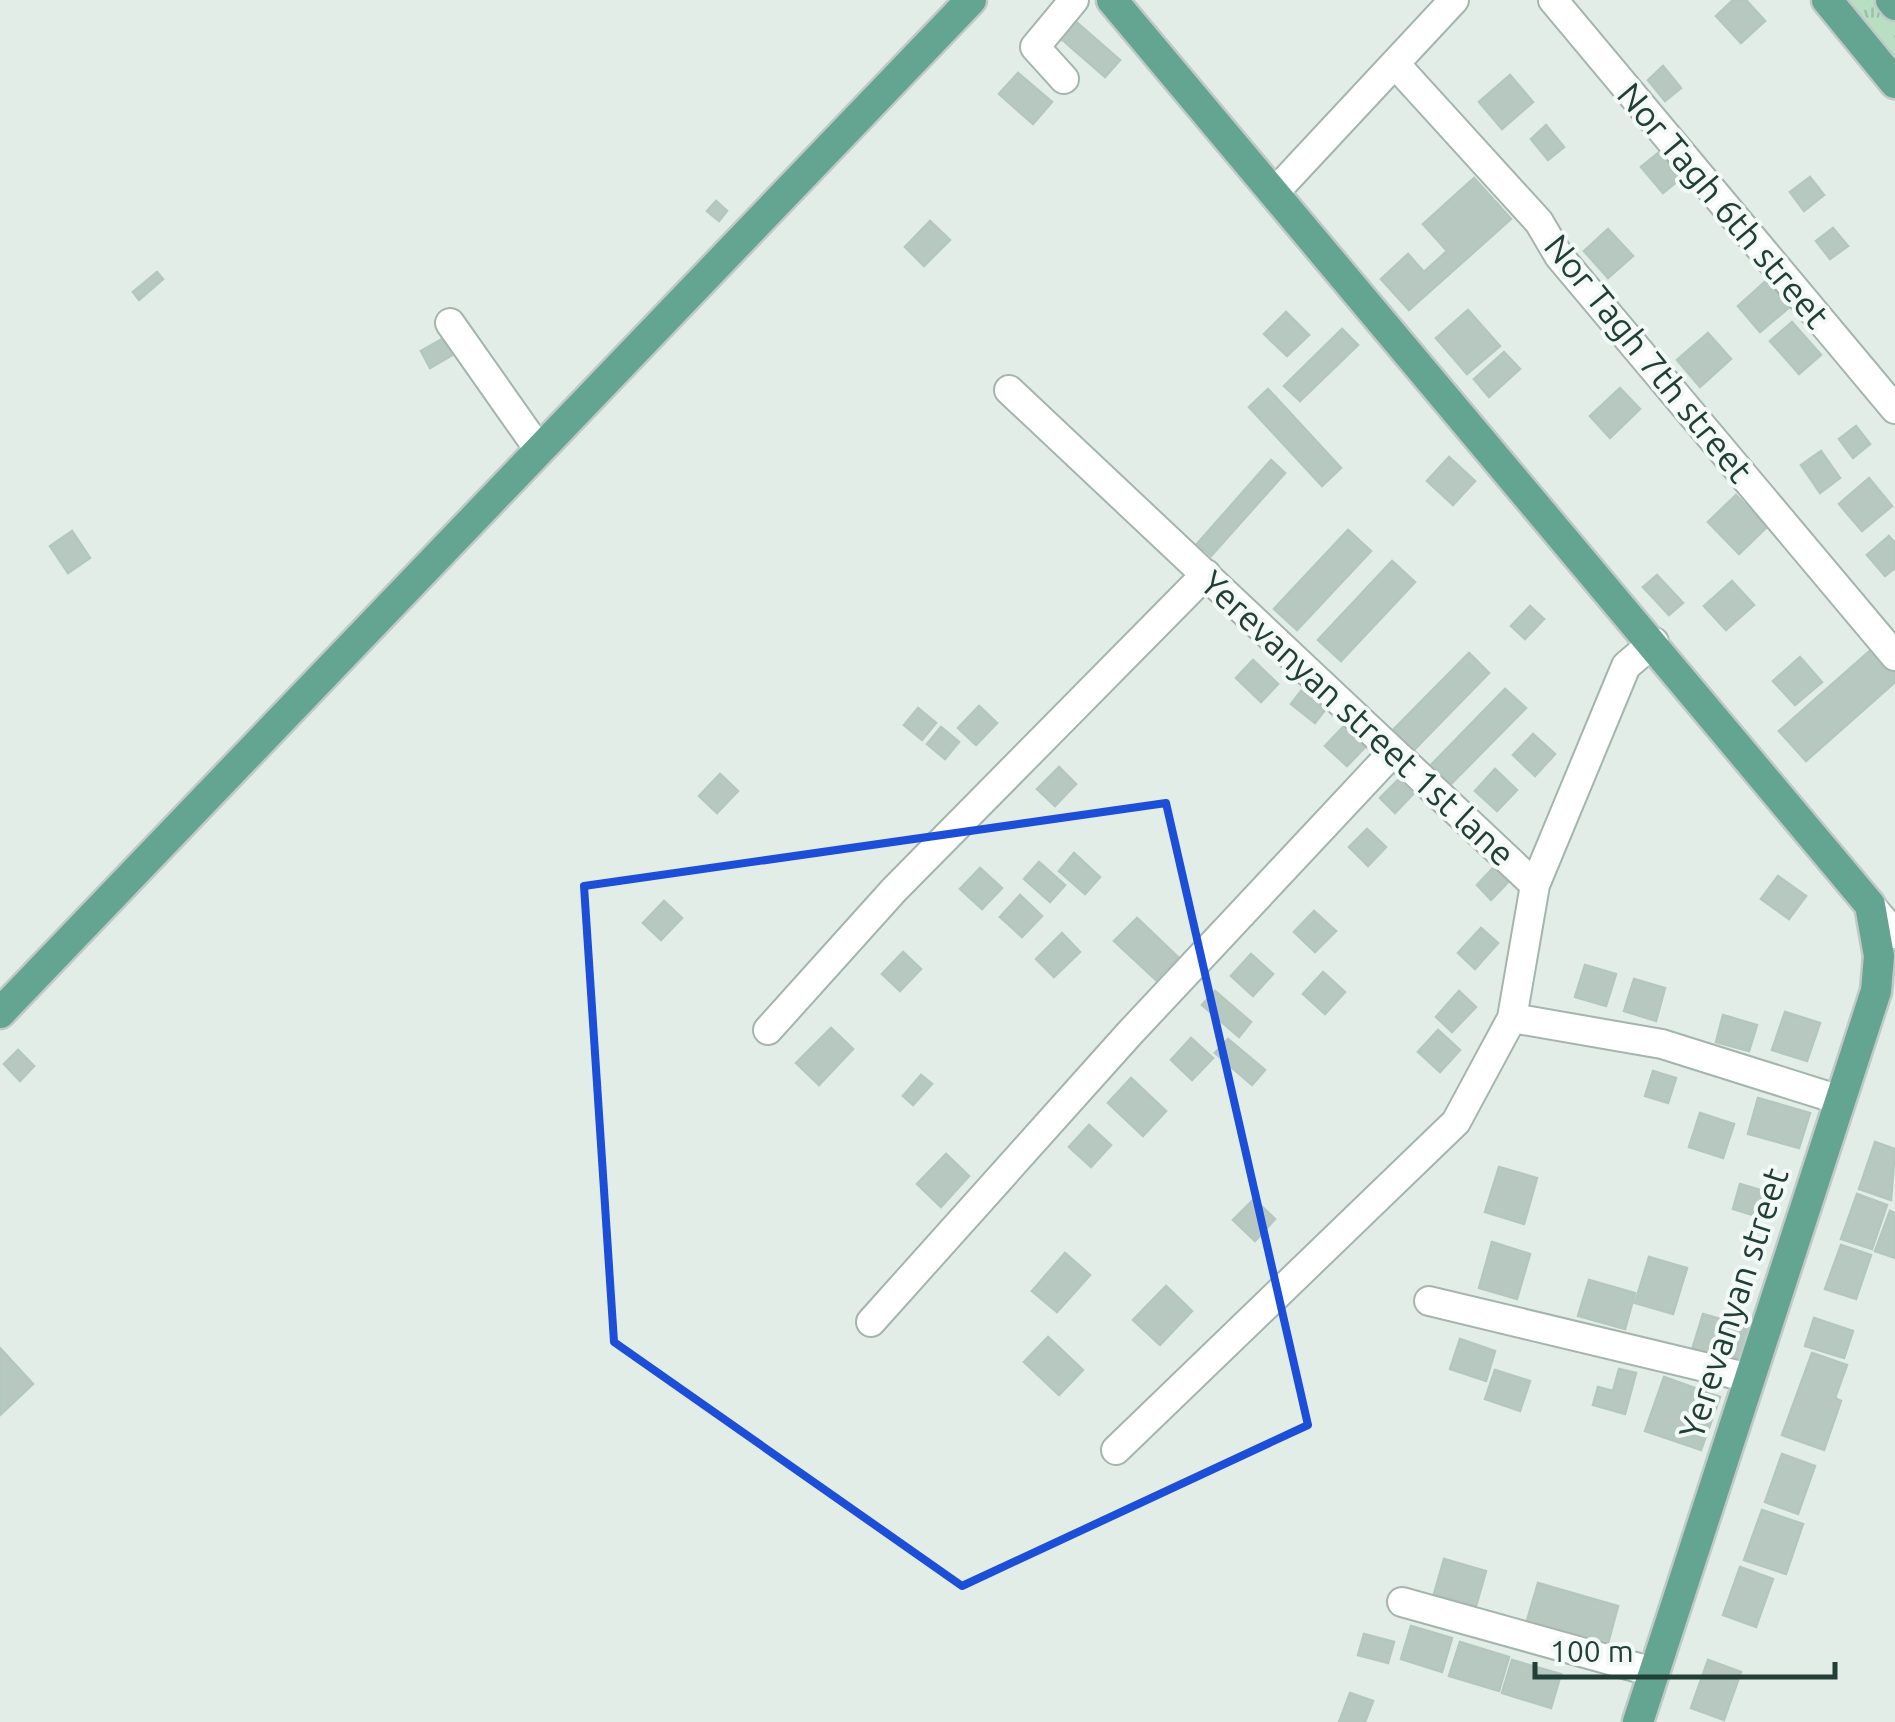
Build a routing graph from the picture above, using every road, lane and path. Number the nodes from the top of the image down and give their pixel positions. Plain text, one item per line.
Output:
1 (971, 0) edge
2 (1074, 0) edge
3 (1112, 0) edge
4 (1454, 0) edge
5 (1553, 0) edge
6 (1827, 0) edge
7 (1396, 66) junction
8 (1064, 79) dead end
9 (1895, 83) edge
10 (1274, 193) junction
11 (450, 323) dead end
12 (1009, 390) dead end
13 (1895, 410) edge
14 (540, 450) junction
15 (1206, 574) junction
16 (1654, 642) junction
17 (1895, 656) edge
18 (1393, 752) junction
19 (1535, 885) junction
20 (1870, 905) junction
21 (1895, 934) edge
22 (0, 1013) edge
23 (1512, 1018) junction
24 (768, 1030) dead end
25 (1840, 1100) junction
26 (1429, 1301) dead end
27 (871, 1322) dead end
28 (1746, 1377) junction
29 (1116, 1450) dead end
30 (1402, 1602) dead end
31 (1653, 1672) junction
32 (1638, 1722) edge

1 - 14 main road
2 - 8 street
3 - 10 main road
4 - 7 street
5 - 13 street, Nor Tagh 6th street
6 - 9 main road
7 - 10 street
7 - 17 street, Nor Tagh 7th street
10 - 16 main road
11 - 14 street
12 - 15 street, Yerevanyan street 1st lane
14 - 22 main road
15 - 18 street, Yerevanyan street 1st lane
15 - 24 street
16 - 19 street
16 - 20 main road
18 - 19 street, Yerevanyan street 1st lane
18 - 27 street
19 - 23 street, Yerevanyan street 1st lane
20 - 21 street
20 - 25 main road, Yerevanyan street
23 - 25 street
23 - 29 street, Yerevanyan street 1st lane
25 - 28 main road, Yerevanyan street
26 - 28 street
28 - 31 main road, Yerevanyan street
30 - 31 street
31 - 32 main road, Yerevanyan street

